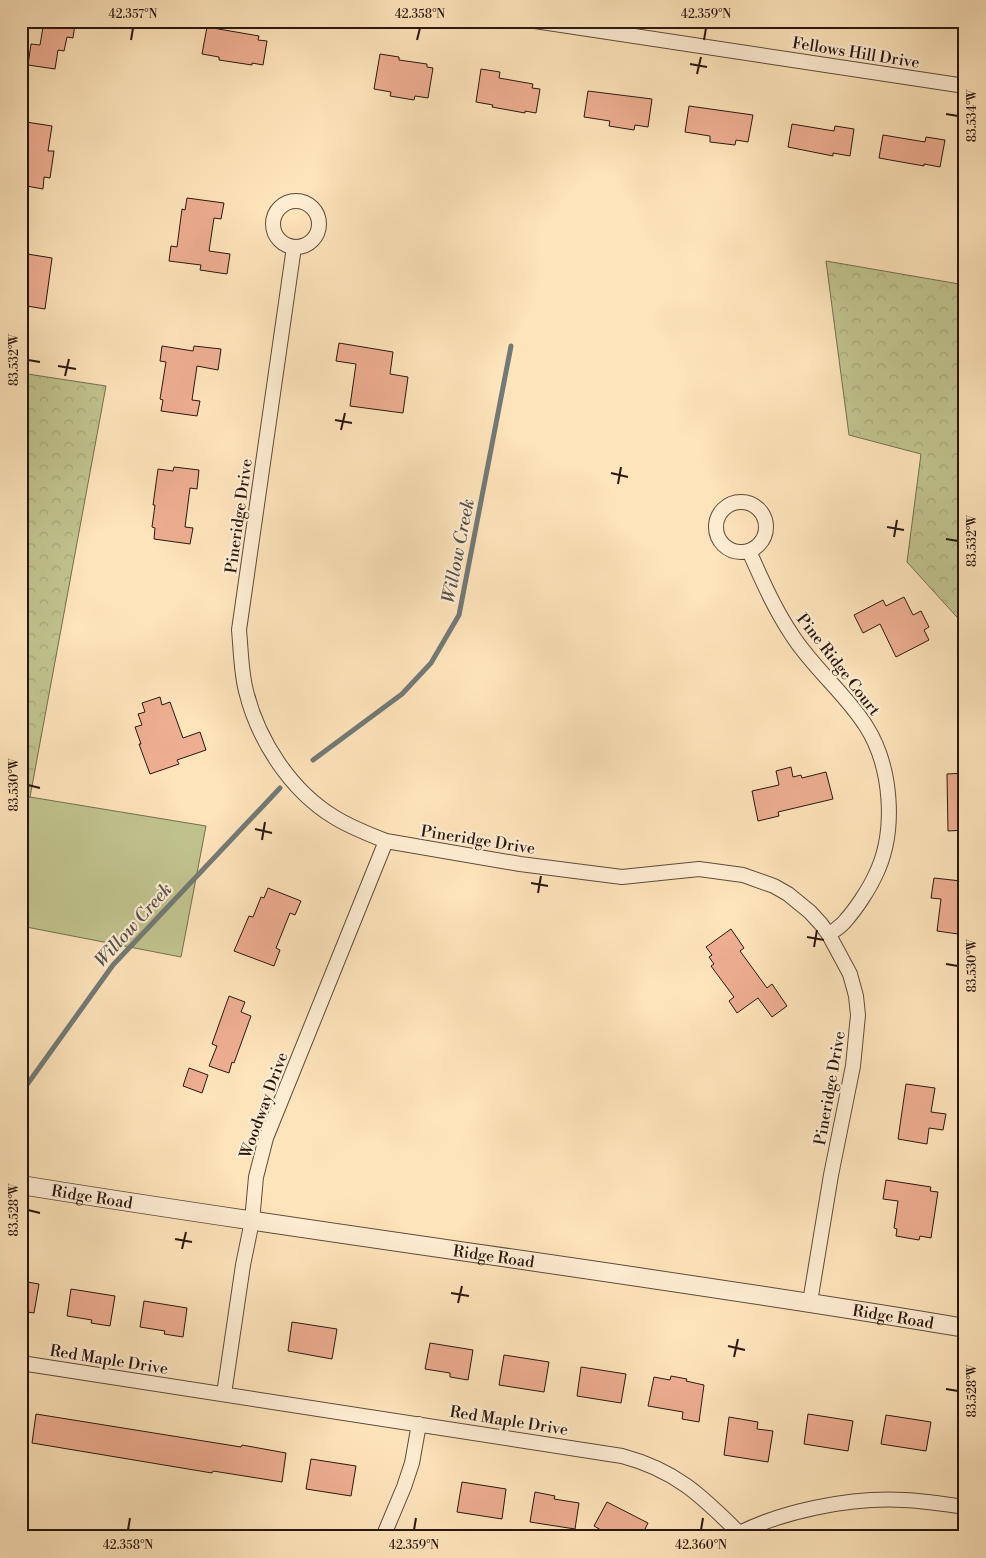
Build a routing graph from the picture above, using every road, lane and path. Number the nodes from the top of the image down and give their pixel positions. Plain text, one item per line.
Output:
1 (535, 21) edge
2 (965, 86) edge
3 (294, 247) dead end
4 (749, 550) dead end
5 (386, 841) junction
6 (829, 935) junction
7 (21, 1185) edge
8 (252, 1221) junction
9 (810, 1302) junction
10 (965, 1328) edge
11 (21, 1363) edge
12 (224, 1394) junction
13 (419, 1424) junction
14 (965, 1507) edge
15 (736, 1535) edge
16 (383, 1537) edge

1 - 2 street, Fellows Hill Drive
3 - 5 street, Pineridge Drive
4 - 6 street, Pine Ridge Court
5 - 6 street, Pineridge Drive
5 - 8 street, Woodway Drive
6 - 9 street, Pineridge Drive
7 - 8 street, Ridge Road
8 - 9 street, Ridge Road
8 - 12 street, Woodway Drive
9 - 10 street, Ridge Road
11 - 12 street, Red Maple Drive
12 - 13 street, Red Maple Drive
13 - 15 street, Red Maple Drive
13 - 16 street
14 - 15 street, Red Maple Drive

